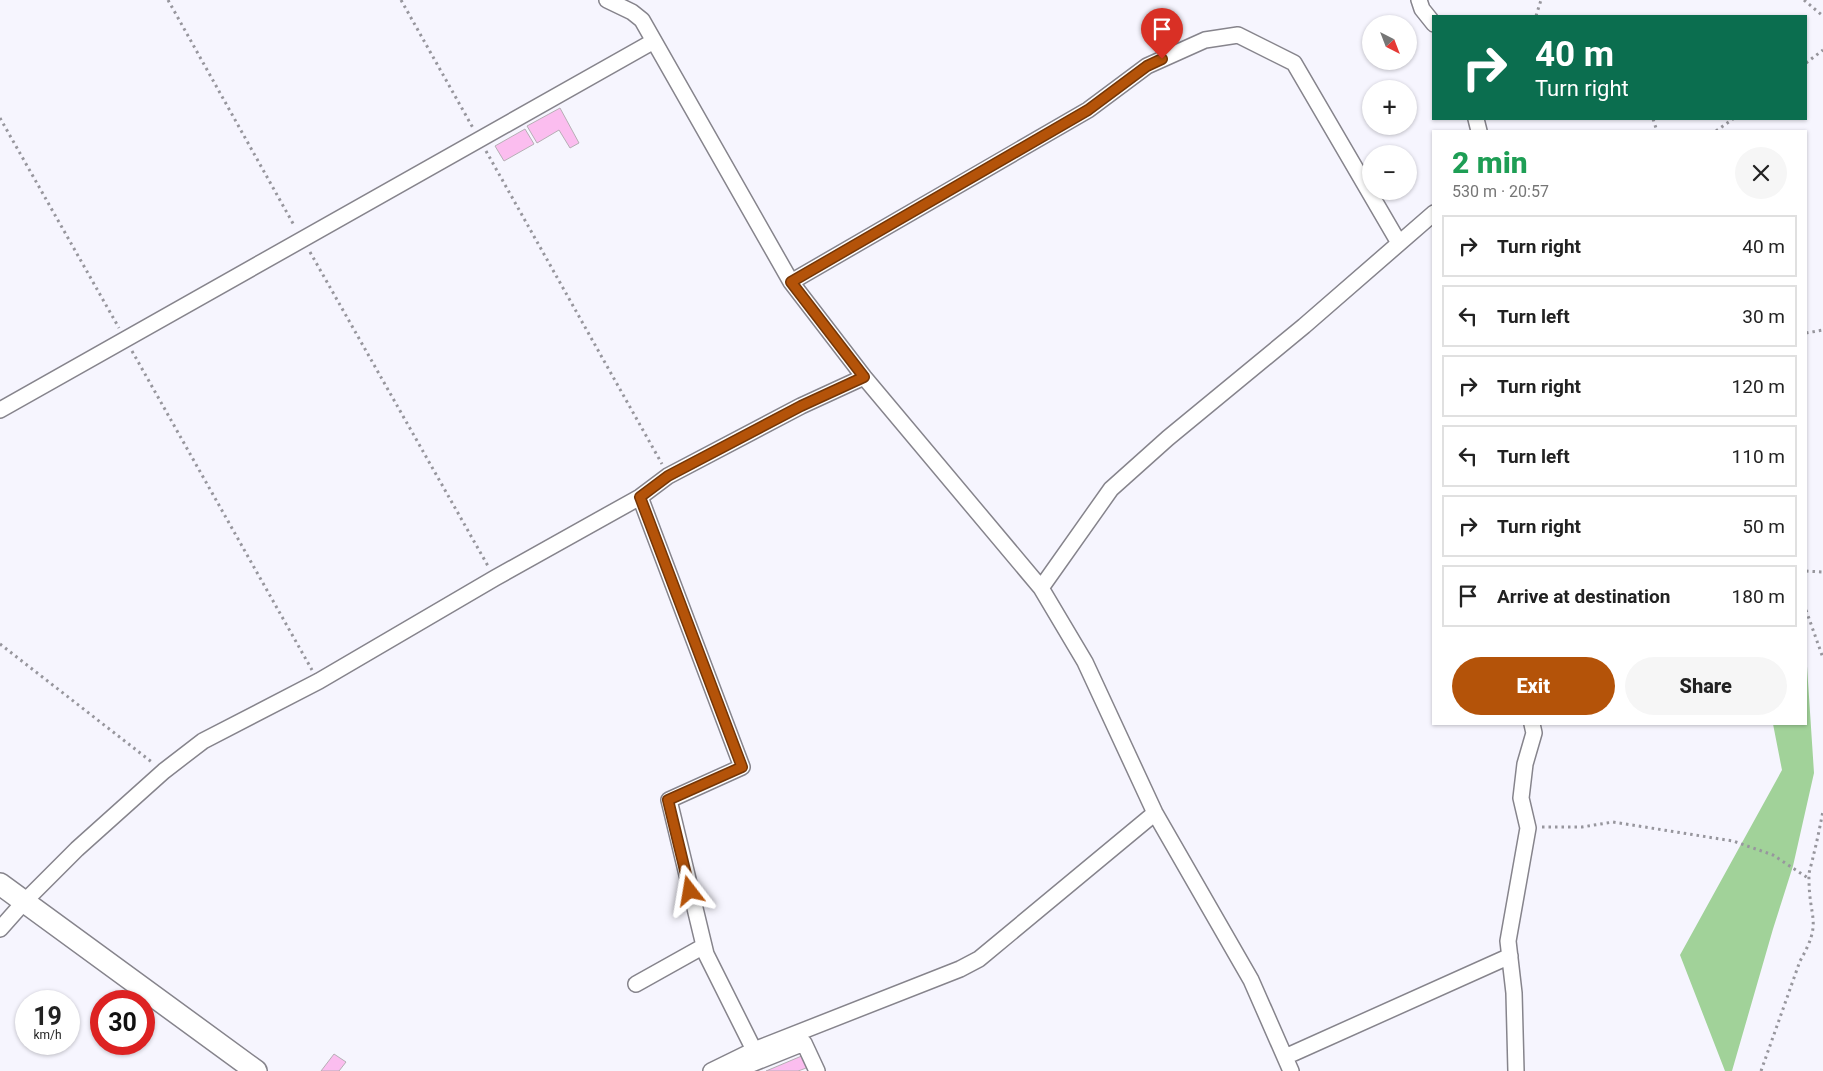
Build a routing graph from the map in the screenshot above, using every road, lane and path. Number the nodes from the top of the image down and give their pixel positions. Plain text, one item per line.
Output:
1 (168, 0) edge
2 (401, 0) edge
3 (606, 0) edge
4 (1419, 0) edge
5 (1541, 0) edge
6 (1804, 0) edge
7 (1536, 15) edge
8 (1823, 16) edge
9 (1432, 22) edge
10 (654, 41) junction
11 (1823, 50) edge
12 (1807, 62) edge
13 (0, 118) edge
14 (1732, 120) edge
15 (1717, 130) edge
16 (479, 139) junction
17 (1432, 215) edge
18 (302, 239) junction
19 (1399, 243) junction
20 (791, 282) junction
21 (1823, 330) edge
22 (1807, 333) edge
23 (125, 338) junction
24 (864, 377) junction
25 (0, 410) edge
26 (668, 476) junction
27 (640, 497) junction
28 (1807, 571) edge
29 (1823, 572) edge
30 (495, 578) junction
31 (1041, 588) junction
32 (1807, 613) edge
33 (0, 644) edge
34 (1823, 658) edge
35 (318, 681) junction
36 (1532, 725) edge
37 (164, 771) junction
38 (1823, 811) edge
39 (1155, 813) junction
40 (1528, 828) junction
41 (1821, 828) edge
42 (1808, 878) junction
43 (0, 884) edge
44 (24, 902) junction
45 (0, 929) edge
46 (704, 946) junction
47 (1510, 956) junction
48 (636, 984) dead end
49 (754, 1050) junction
50 (1288, 1064) edge
51 (256, 1071) edge
52 (711, 1071) edge
53 (734, 1071) edge
54 (817, 1071) edge
55 (1516, 1071) edge
56 (1761, 1071) edge

1 - 18 path
2 - 16 path
3 - 10 street
4 - 9 street
5 - 7 path
6 - 8 path
10 - 16 street
10 - 20 street
11 - 12 path
13 - 23 path
14 - 15 path
16 - 18 street
16 - 26 path
17 - 19 street
18 - 23 street
18 - 30 path
19 - 20 street
19 - 31 street
20 - 24 street
21 - 22 path
23 - 25 street
23 - 35 path
24 - 26 street
24 - 31 street
26 - 27 street
27 - 30 street
27 - 46 street
28 - 29 path
30 - 35 street
31 - 39 street
32 - 34 path
33 - 37 path
35 - 37 street
36 - 40 street
37 - 44 street
38 - 41 path
39 - 49 street
39 - 50 street
40 - 42 path
40 - 47 street
41 - 42 path
42 - 56 path
43 - 44 main road
44 - 45 street
44 - 51 main road
46 - 48 street
46 - 49 street
47 - 50 street
47 - 55 street
49 - 52 street
53 - 54 street

